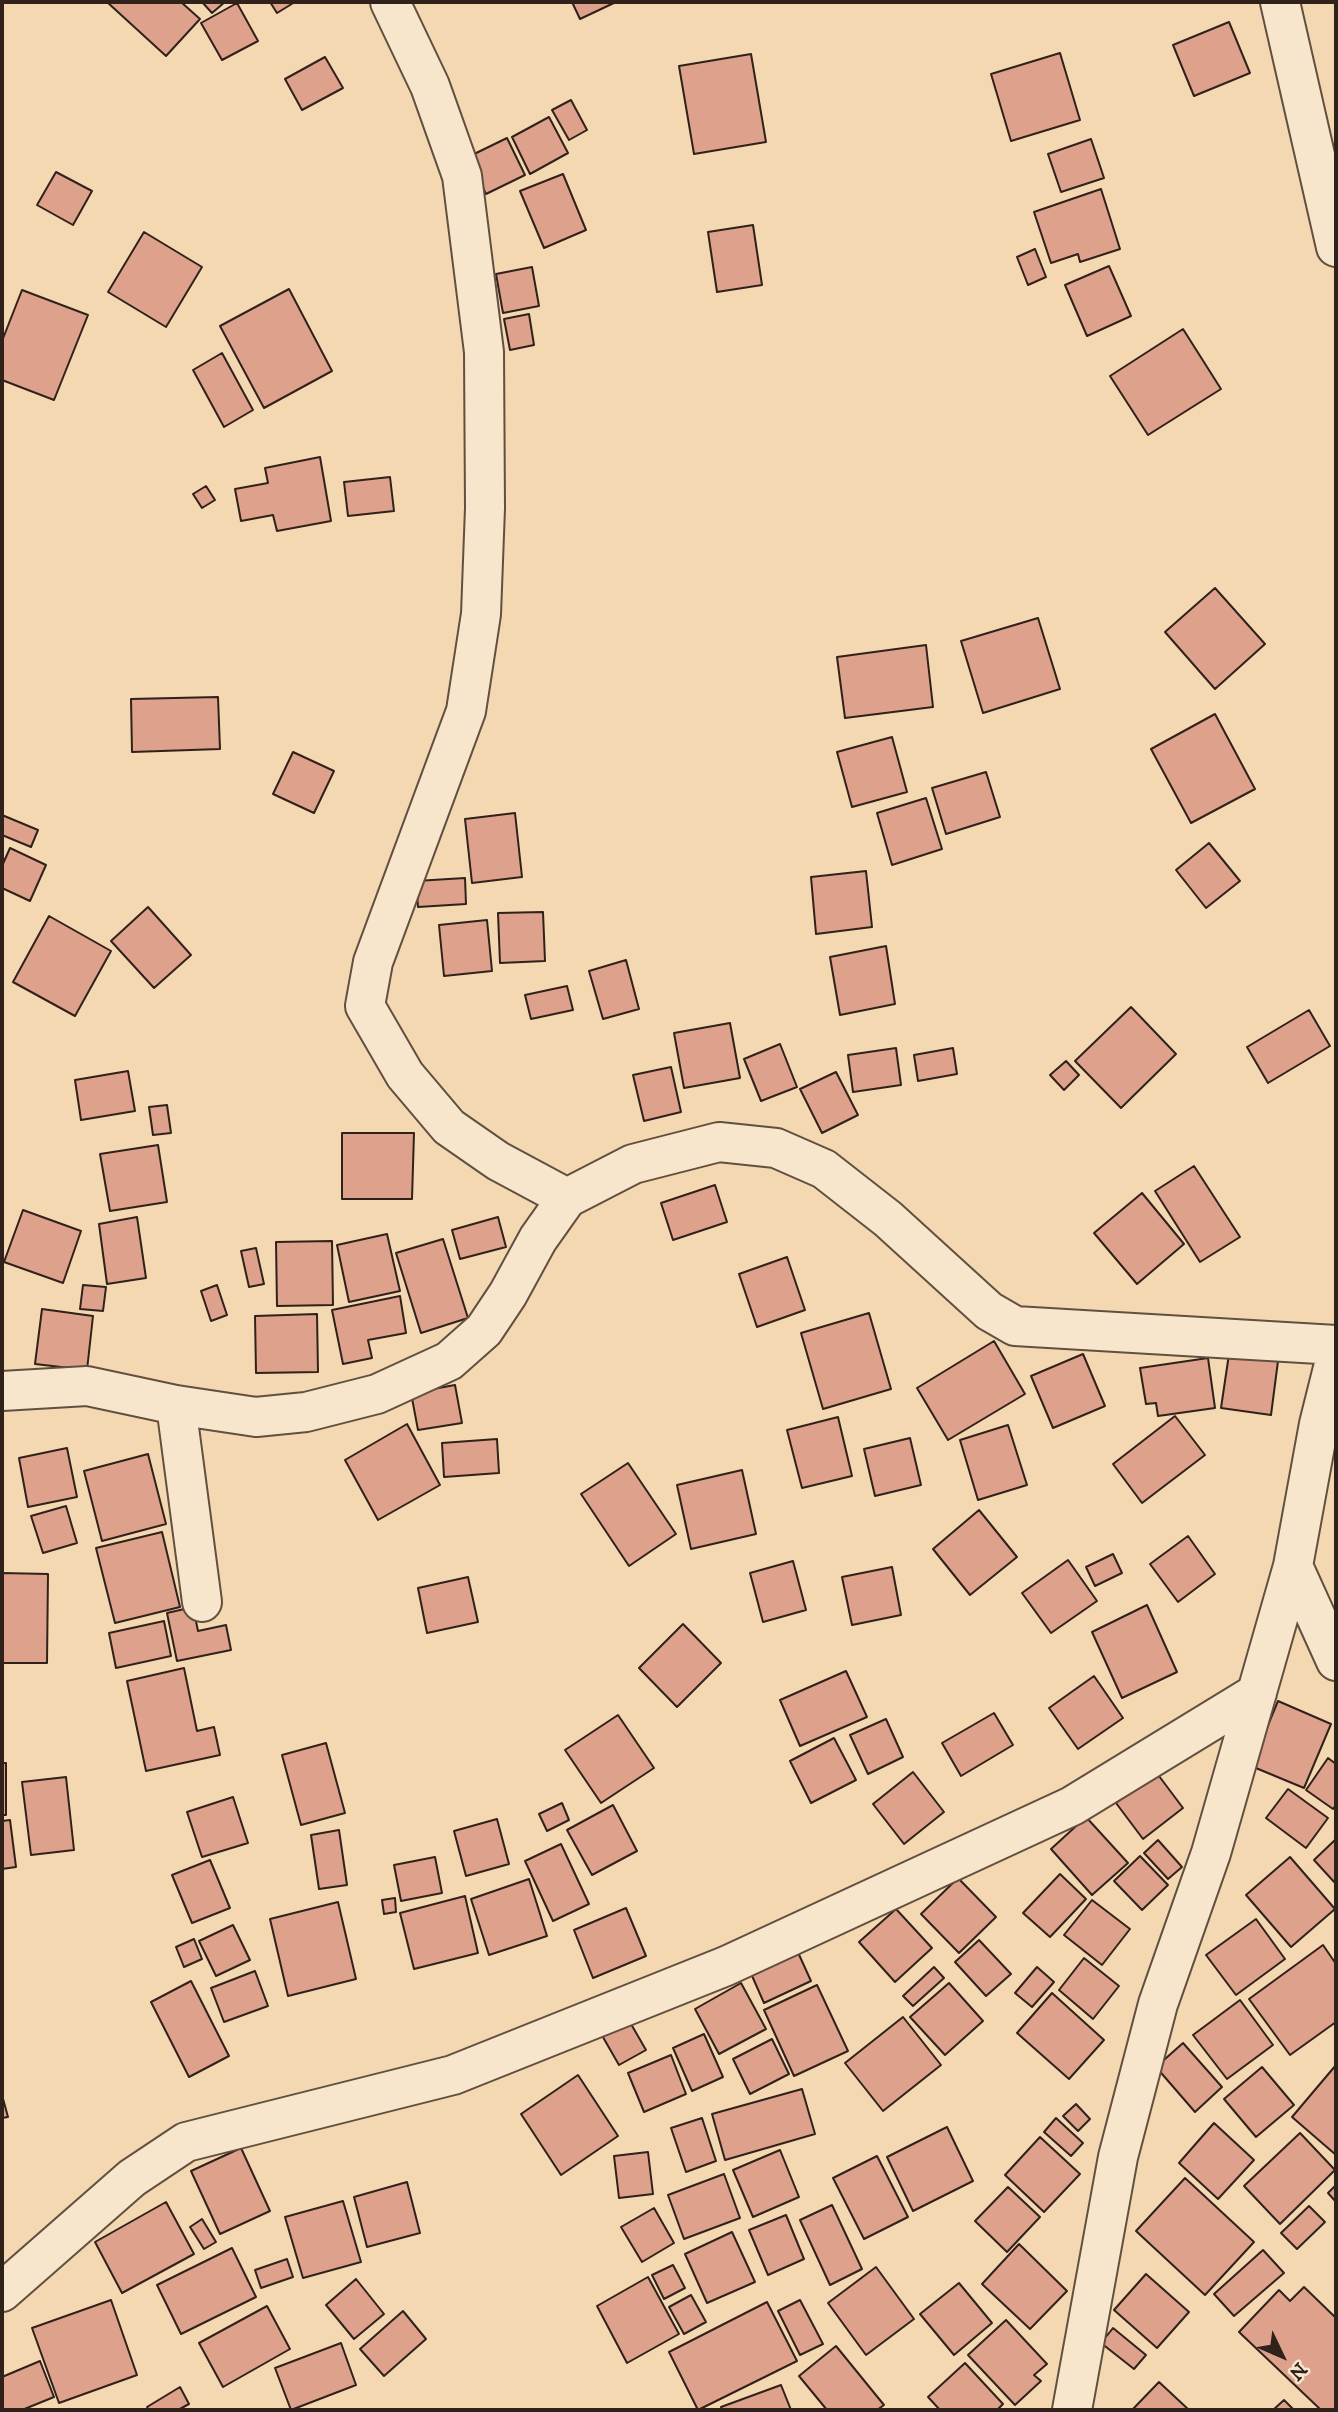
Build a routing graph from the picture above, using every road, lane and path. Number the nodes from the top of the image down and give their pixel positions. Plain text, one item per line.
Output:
1 (390, 2) edge
2 (1280, 2) edge
3 (1336, 247) edge
4 (566, 1198) junction
5 (1336, 1345) edge
6 (1336, 1356) edge
7 (2, 1391) edge
8 (176, 1405) junction
9 (1320, 1495) edge
10 (1293, 1566) junction
11 (202, 1602) dead end
12 (1336, 1661) edge
13 (1257, 1693) junction
14 (2, 2292) edge
15 (1072, 2410) edge

1 - 4 street
2 - 3 street
4 - 5 street
4 - 8 street
6 - 9 street
7 - 8 street
8 - 11 street
9 - 10 street
10 - 12 street
10 - 13 street
13 - 14 street
13 - 15 street

